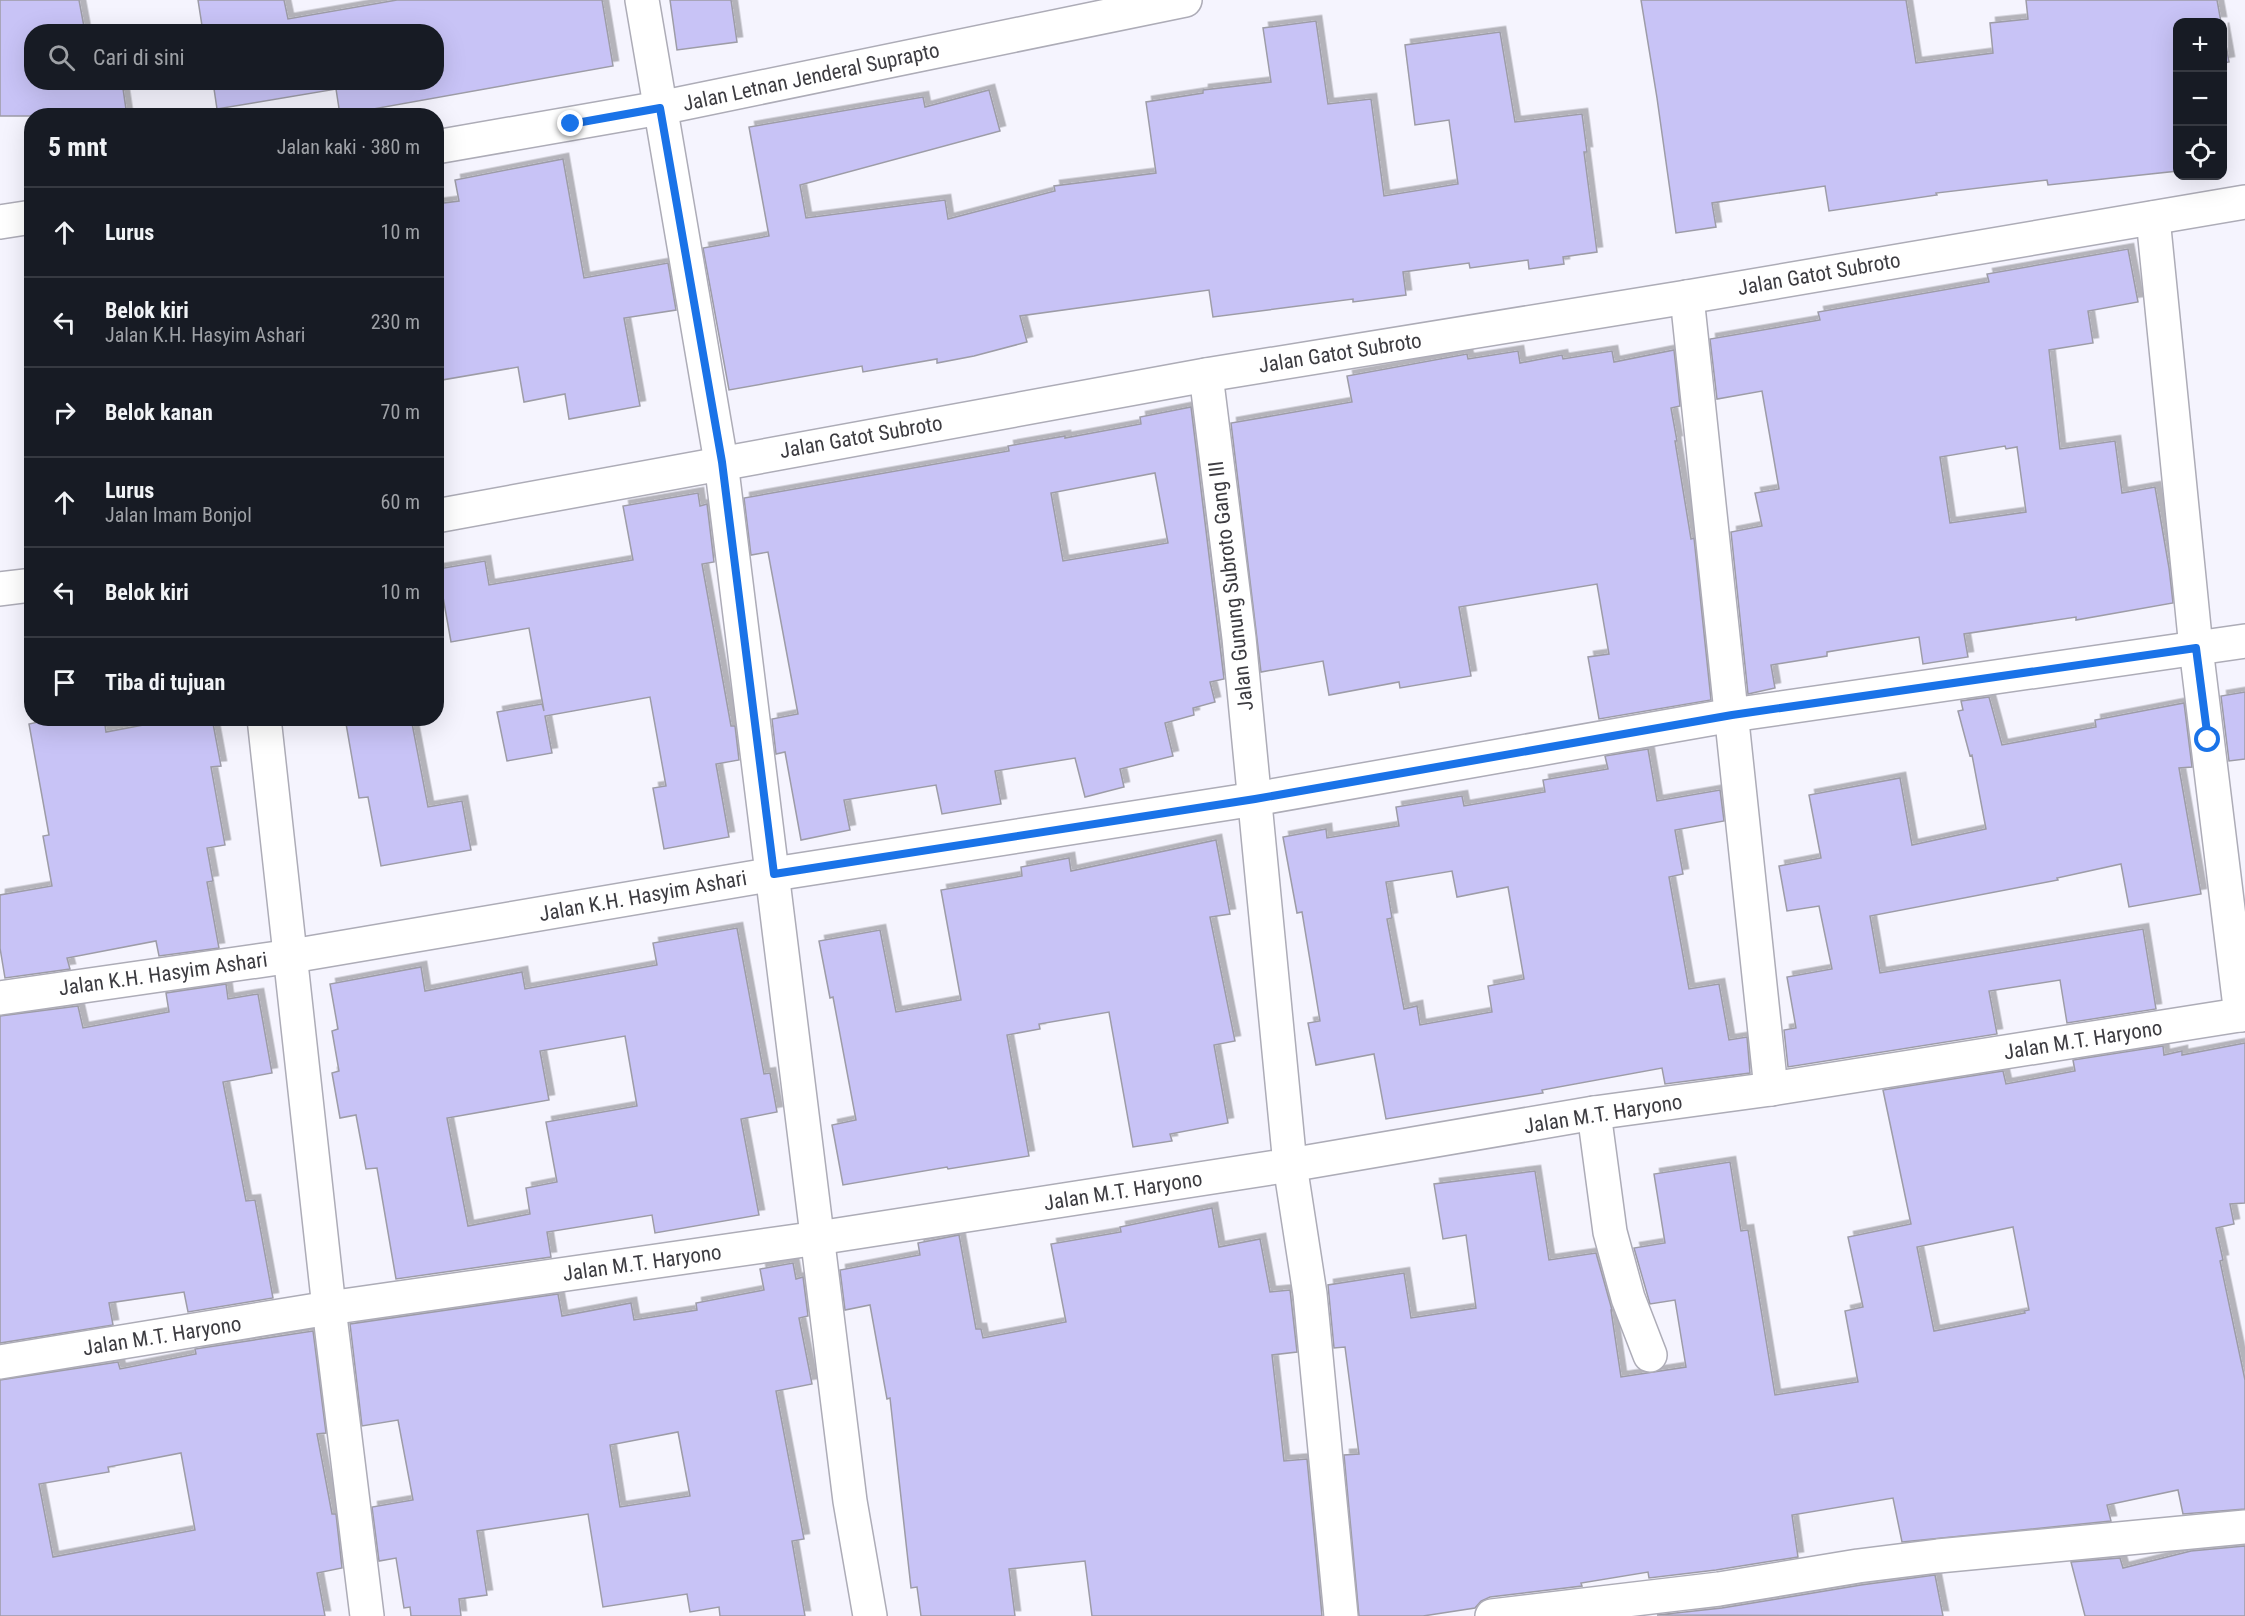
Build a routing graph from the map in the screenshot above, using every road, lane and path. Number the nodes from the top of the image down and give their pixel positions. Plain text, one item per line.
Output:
1 (642, 0) edge
2 (1185, 0) edge
3 (660, 108) junction
4 (444, 146) edge
5 (2245, 202) edge
6 (24, 218) edge
7 (2153, 218) junction
8 (0, 222) edge
9 (1687, 297) junction
10 (1206, 375) junction
11 (722, 462) junction
12 (444, 514) edge
13 (24, 586) edge
14 (0, 589) edge
15 (2245, 640) edge
16 (2196, 648) junction
17 (1732, 715) junction
18 (265, 726) edge
19 (1255, 799) junction
20 (774, 874) junction
21 (292, 956) junction
22 (0, 998) edge
23 (2243, 1015) edge
24 (1771, 1089) junction
25 (1594, 1113) junction
26 (1290, 1166) junction
27 (818, 1238) junction
28 (329, 1308) junction
29 (1650, 1355) dead end
30 (0, 1362) edge
31 (2245, 1527) edge
32 (366, 1616) edge
33 (870, 1616) edge
34 (1341, 1616) edge
35 (1492, 1616) edge

1 - 3 street
2 - 3 street, Jalan Letnan Jenderal Suprapto
3 - 4 street, Jalan Letnan Jenderal Suprapto
3 - 11 street
5 - 7 street, Jalan Gatot Subroto
6 - 8 street
7 - 9 street, Jalan Gatot Subroto
7 - 16 street
9 - 10 street, Jalan Gatot Subroto
9 - 17 street
10 - 11 street, Jalan Gatot Subroto
10 - 19 street, Jalan Gunung Subroto Gang III
11 - 12 street, Jalan Gatot Subroto
11 - 20 street
13 - 14 street
15 - 16 street, Jalan K.H. Hasyim Ashari
16 - 17 street, Jalan K.H. Hasyim Ashari
16 - 23 street
17 - 19 street, Jalan K.H. Hasyim Ashari
17 - 24 street
18 - 21 street
19 - 20 street, Jalan K.H. Hasyim Ashari
19 - 26 street, Jalan Gunung Subroto Gang III
20 - 21 street, Jalan K.H. Hasyim Ashari
20 - 27 street
21 - 22 street, Jalan K.H. Hasyim Ashari
21 - 28 street
23 - 24 street, Jalan M.T. Haryono
24 - 25 street, Jalan M.T. Haryono
25 - 26 street, Jalan M.T. Haryono
25 - 29 street
26 - 27 street, Jalan M.T. Haryono
26 - 34 street, Jalan Gunung Subroto Gang III
27 - 28 street, Jalan M.T. Haryono
27 - 33 street
28 - 30 street, Jalan M.T. Haryono
28 - 32 street
31 - 35 street

